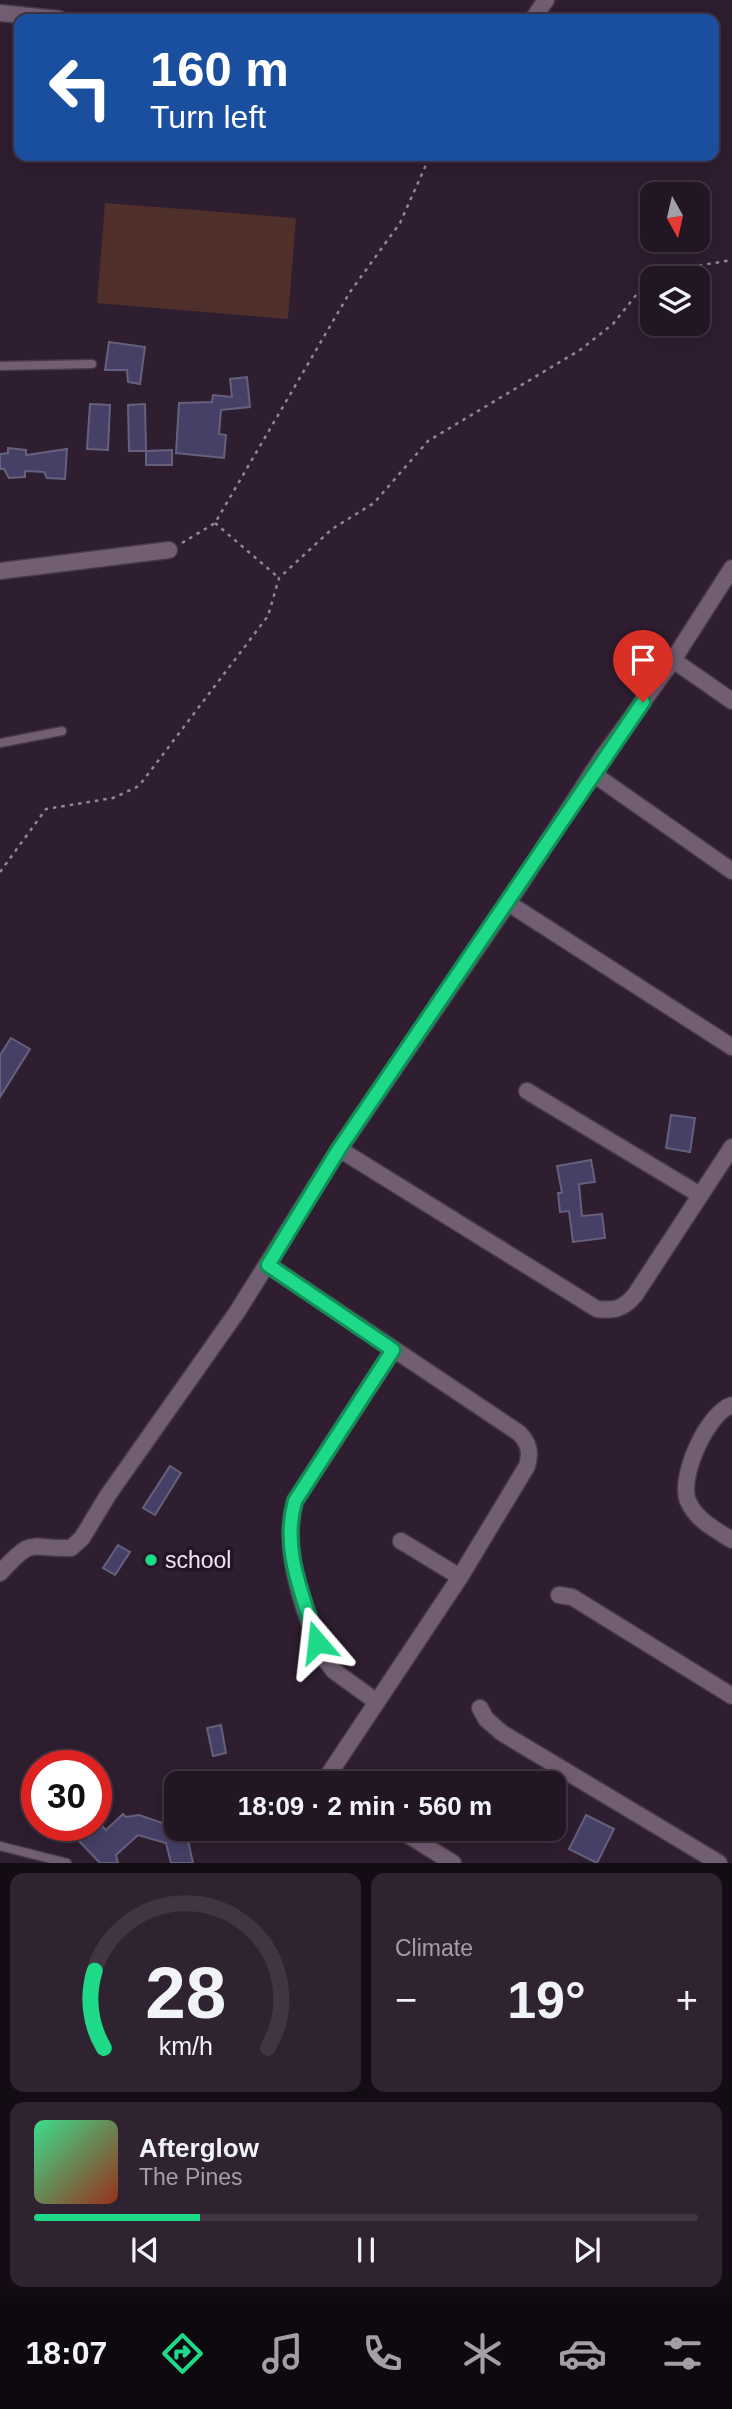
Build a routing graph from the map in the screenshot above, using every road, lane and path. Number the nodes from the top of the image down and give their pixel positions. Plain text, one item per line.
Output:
1 (428, 161) edge
2 (732, 260) edge
3 (696, 266) edge
4 (640, 290) edge
5 (92, 364) dead end
6 (0, 366) edge
7 (215, 523) junction
8 (169, 550) joint
9 (732, 568) edge
10 (0, 571) edge
11 (279, 578) junction
12 (673, 660) junction
13 (732, 701) edge
14 (62, 731) dead end
15 (0, 743) edge
16 (592, 773) junction
17 (732, 871) edge
18 (0, 872) edge
19 (508, 903) junction
20 (732, 1047) edge
21 (527, 1091) dead end
22 (732, 1147) edge
23 (339, 1149) junction
24 (700, 1195) junction
25 (268, 1265) junction
26 (393, 1350) junction
27 (732, 1405) edge
28 (732, 1540) edge
29 (401, 1541) dead end
30 (0, 1573) edge
31 (460, 1577) junction
32 (559, 1595) dead end
33 (732, 1696) edge
34 (377, 1702) junction
35 (481, 1708) dead end
36 (331, 1771) edge
37 (418, 1841) edge
38 (0, 1846) edge
39 (67, 1863) edge
40 (453, 1863) edge
41 (719, 1863) edge

1 - 7 path
2 - 3 path
4 - 11 path
5 - 6 lane
7 - 8 path
7 - 11 path
8 - 10 street
9 - 12 street
11 - 18 path
12 - 13 street
12 - 16 street
14 - 15 lane
16 - 17 street
16 - 19 street
19 - 20 street
19 - 23 street
21 - 24 street
22 - 24 street
23 - 24 street
23 - 25 street
25 - 26 street
25 - 30 street
26 - 31 street
26 - 34 street
27 - 28 street
29 - 31 street
31 - 34 street
32 - 33 street
34 - 36 street
35 - 41 street
37 - 40 street
38 - 39 lane

